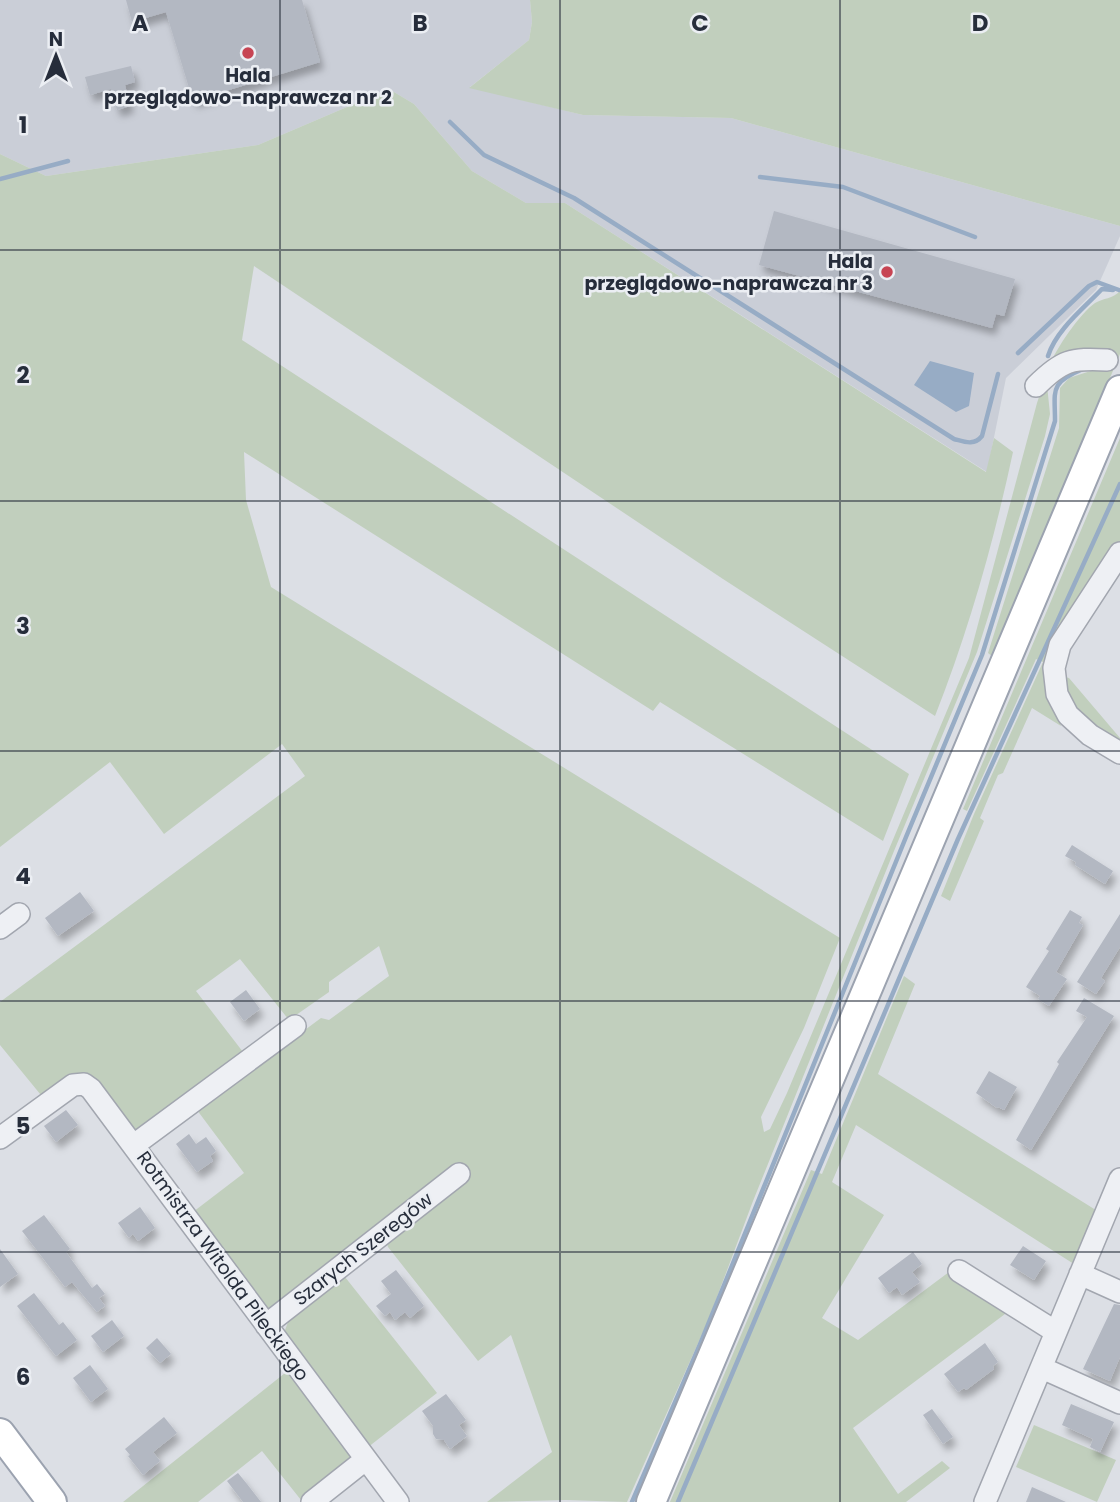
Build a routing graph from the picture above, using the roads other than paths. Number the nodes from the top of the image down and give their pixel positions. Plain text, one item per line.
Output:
1 (1107, 360) dead end
2 (1036, 386) dead end
3 (1120, 390) edge
4 (1120, 552) edge
5 (1120, 753) edge
6 (19, 914) dead end
7 (0, 928) edge
8 (295, 1026) dead end
9 (0, 1138) edge
10 (134, 1145) junction
11 (459, 1174) dead end
12 (1120, 1180) edge
13 (959, 1271) dead end
14 (1080, 1274) junction
15 (1120, 1292) edge
16 (266, 1325) junction
17 (1056, 1332) junction
18 (1042, 1368) junction
19 (1120, 1403) edge
20 (0, 1433) edge
21 (365, 1460) junction
22 (52, 1502) edge
23 (312, 1502) edge
24 (398, 1502) edge
25 (651, 1502) edge
26 (985, 1502) edge

1 - 2 street
3 - 25 main road
4 - 5 street
6 - 7 street
8 - 10 street
9 - 10 street, Rotmistrza Witolda Pileckiego
10 - 16 street, Rotmistrza Witolda Pileckiego
11 - 16 street, Szarych Szeregów
12 - 14 street
13 - 17 street
14 - 15 street
14 - 17 street
16 - 21 street, Rotmistrza Witolda Pileckiego
17 - 18 street
18 - 19 street
18 - 26 street
20 - 22 main road
21 - 23 street
21 - 24 street, Rotmistrza Witolda Pileckiego

